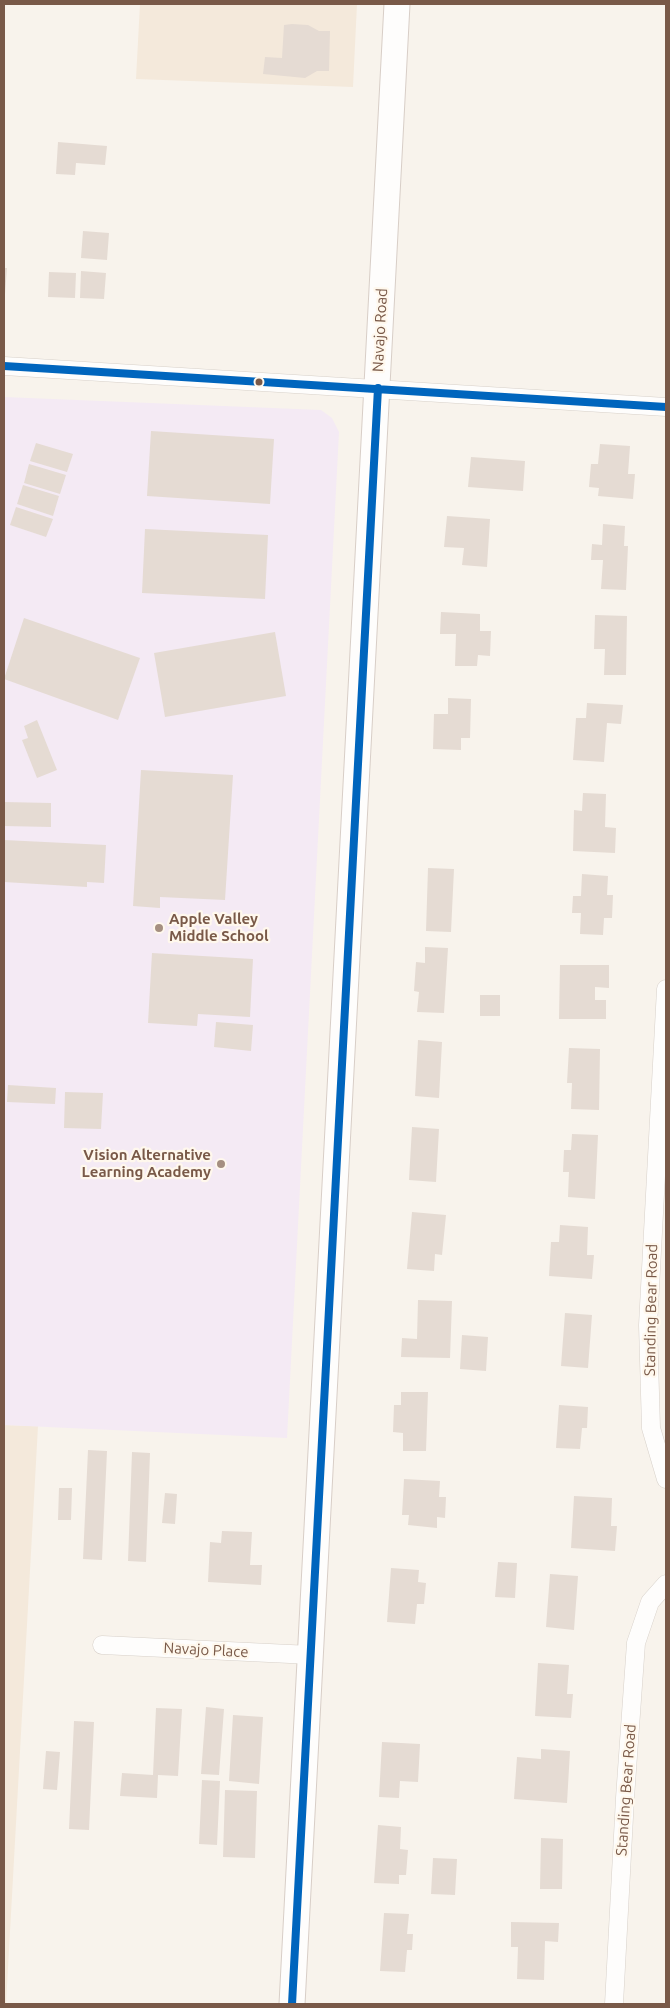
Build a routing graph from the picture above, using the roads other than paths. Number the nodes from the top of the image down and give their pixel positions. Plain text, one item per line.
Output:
1 (397, 4) edge
2 (4, 366) edge
3 (378, 388) junction
4 (666, 407) edge
5 (666, 988) edge
6 (666, 1479) edge
7 (666, 1584) edge
8 (102, 1645) dead end
9 (311, 1655) junction
10 (292, 2004) edge
11 (614, 2004) edge

1 - 3 main road, Navajo Road
2 - 3 street
3 - 4 street
3 - 9 main road, Navajo Road
5 - 6 street, Standing Bear Road
7 - 11 street, Standing Bear Road
8 - 9 street, Navajo Place
9 - 10 main road, Navajo Road

